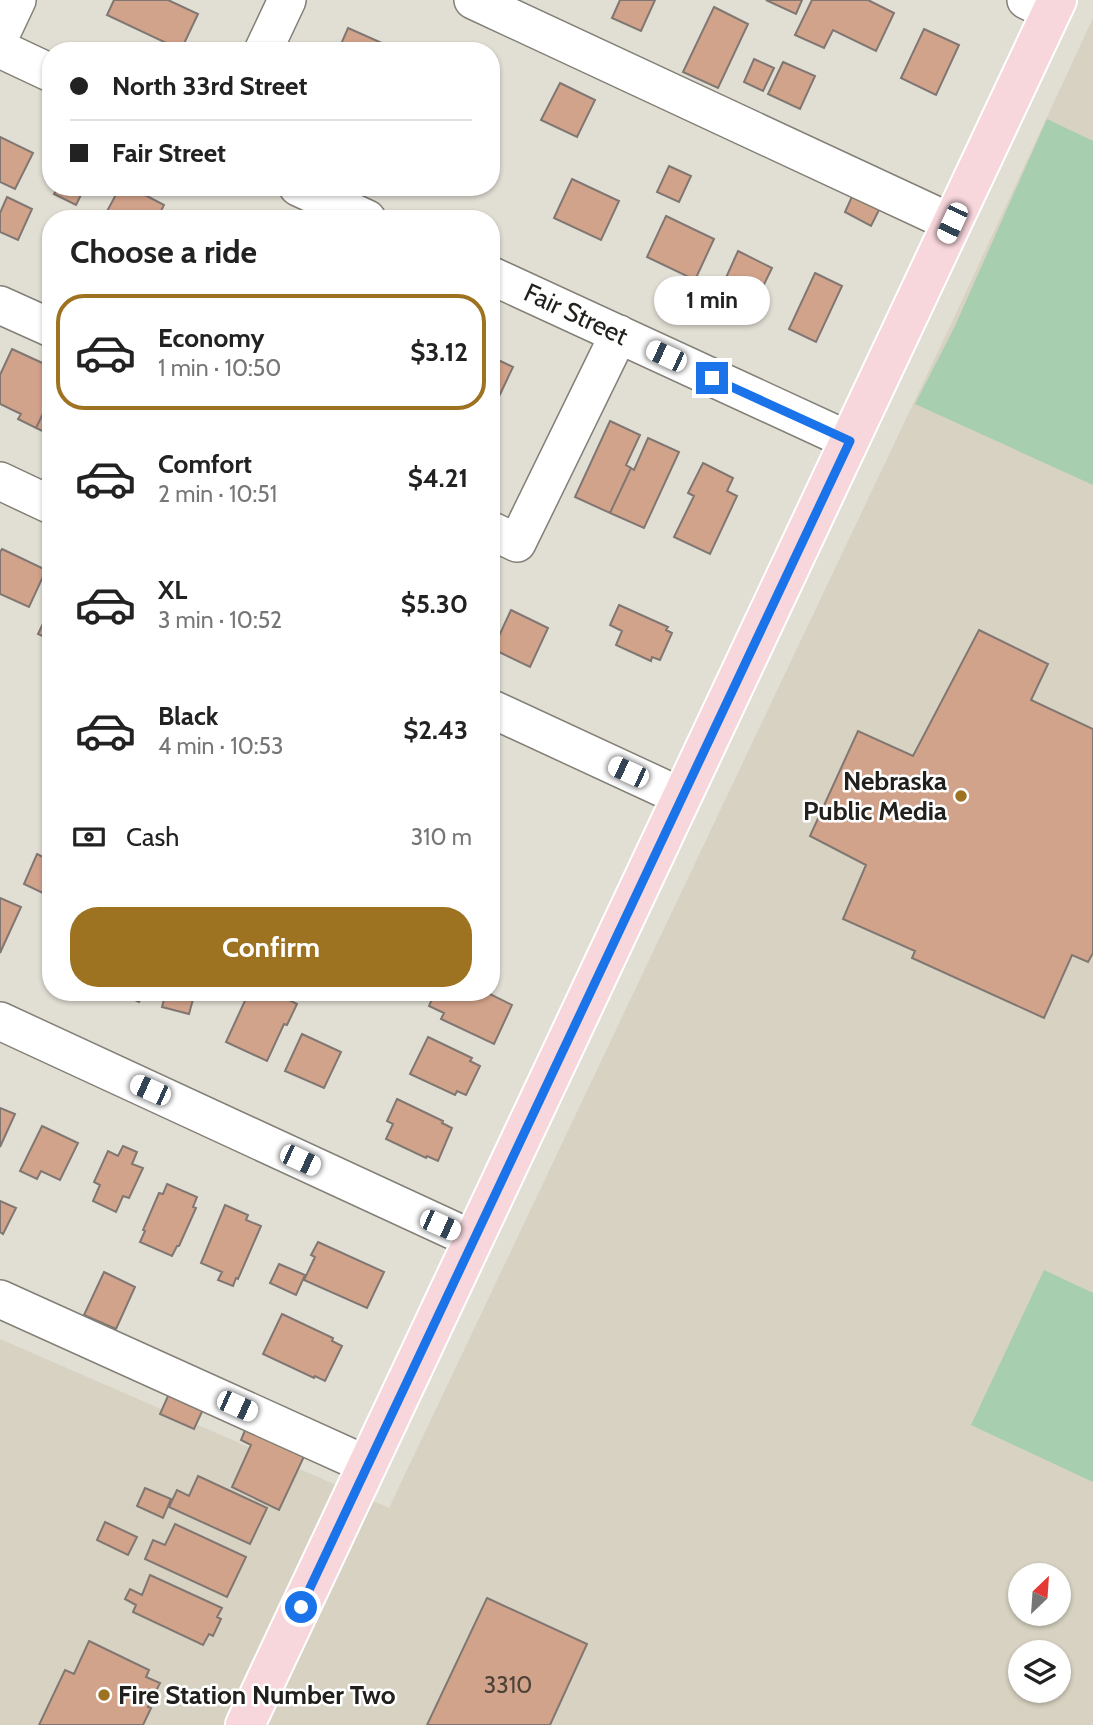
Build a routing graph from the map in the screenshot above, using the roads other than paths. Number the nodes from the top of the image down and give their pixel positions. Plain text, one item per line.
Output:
1 (17, 0) edge
2 (287, 0) edge
3 (474, 0) edge
4 (1045, 4) edge
5 (0, 36) edge
6 (267, 42) edge
7 (0, 49) edge
8 (42, 69) edge
9 (317, 196) edge
10 (348, 210) edge
11 (952, 223) junction
12 (500, 280) edge
13 (0, 305) edge
14 (42, 324) edge
15 (619, 334) junction
16 (850, 441) junction
17 (0, 481) edge
18 (42, 501) edge
19 (500, 535) edge
20 (500, 713) edge
21 (682, 797) junction
22 (0, 1021) edge
23 (474, 1240) junction
24 (0, 1299) edge
25 (367, 1465) junction
26 (245, 1725) edge

1 - 5 street
2 - 6 street
3 - 11 street
4 - 11 main road
7 - 8 street
9 - 10 street
11 - 16 main road
12 - 15 street, Fair Street
13 - 14 street
15 - 16 street, Fair Street
15 - 19 street
16 - 21 main road
17 - 18 street
20 - 21 street
21 - 23 main road
22 - 23 street
23 - 25 main road
24 - 25 street
25 - 26 main road

